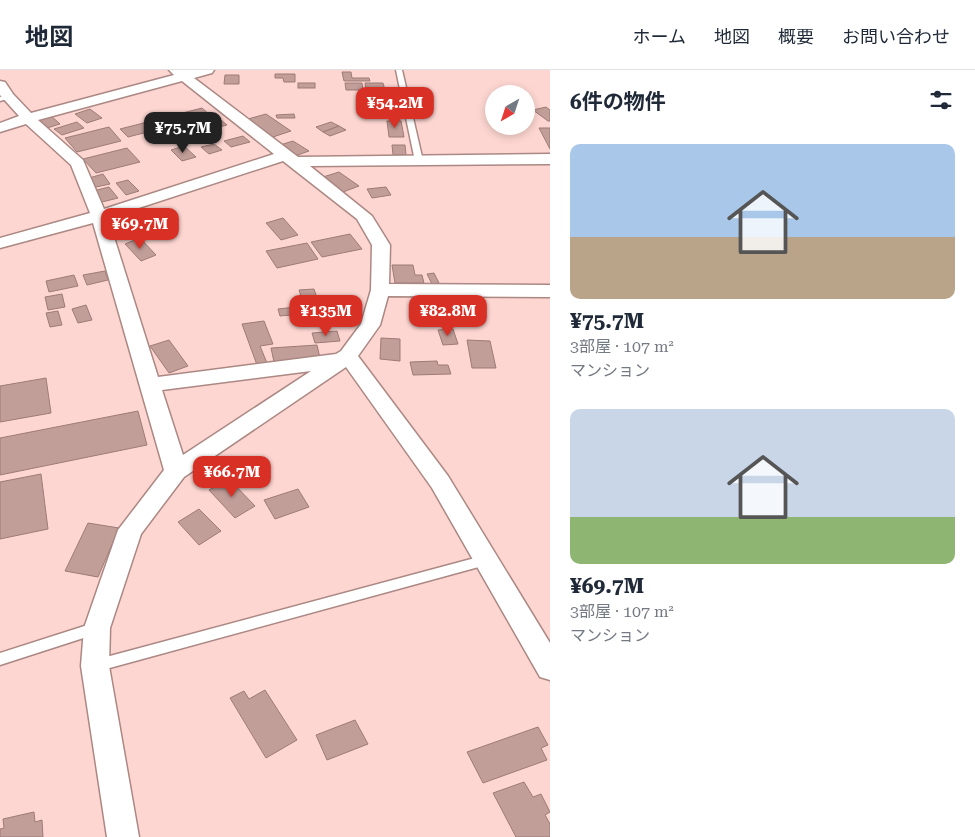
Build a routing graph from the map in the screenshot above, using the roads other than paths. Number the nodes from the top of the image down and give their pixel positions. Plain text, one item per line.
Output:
1 (207, 70) edge
2 (399, 70) edge
3 (180, 73) edge
4 (2, 94) edge
5 (28, 118) junction
6 (0, 128) edge
7 (291, 158) junction
8 (419, 160) junction
9 (550, 160) edge
10 (99, 216) junction
11 (0, 243) edge
12 (380, 290) junction
13 (550, 291) edge
14 (345, 358) junction
15 (149, 385) junction
16 (176, 471) junction
17 (486, 560) junction
18 (97, 628) junction
19 (0, 659) edge
20 (95, 666) junction
21 (550, 668) edge
22 (123, 837) edge

1 - 3 street
2 - 8 lane
3 - 5 street
3 - 7 street
4 - 5 street
5 - 6 street
5 - 10 street
7 - 8 street
7 - 10 street
7 - 12 street
8 - 9 street
10 - 11 street
10 - 15 street
12 - 13 street
12 - 14 street
14 - 15 street
14 - 16 street
14 - 17 street
15 - 16 street
16 - 18 street
17 - 20 lane
17 - 21 street
18 - 19 lane
18 - 20 street
20 - 22 street

